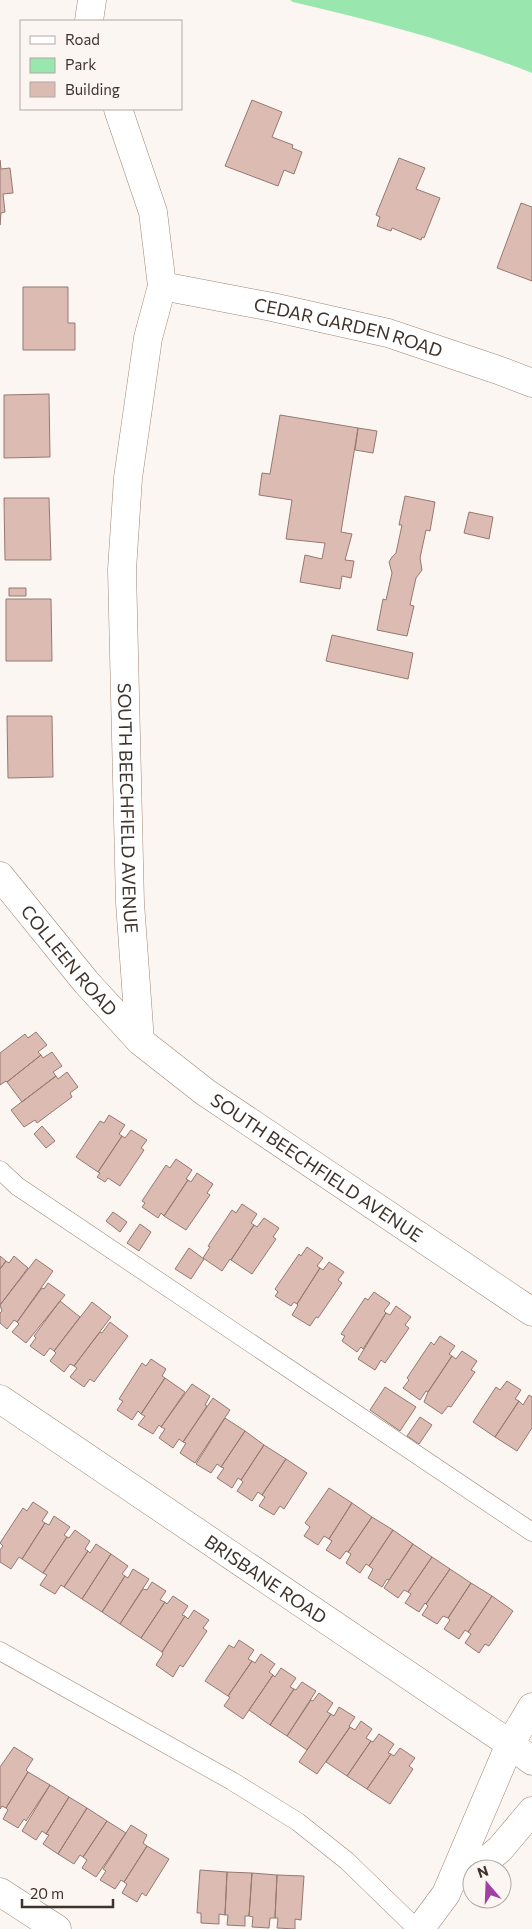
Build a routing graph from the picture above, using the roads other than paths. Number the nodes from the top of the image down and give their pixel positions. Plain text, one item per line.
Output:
1 (92, 0) edge
2 (89, 20) edge
3 (118, 110) edge
4 (162, 286) junction
5 (532, 383) edge
6 (0, 876) edge
7 (140, 1041) junction
8 (0, 1170) edge
9 (532, 1312) edge
10 (0, 1399) edge
11 (532, 1532) edge
12 (0, 1651) edge
13 (532, 1707) edge
14 (510, 1744) junction
15 (532, 1761) edge
16 (532, 1811) edge
17 (488, 1859) edge
18 (462, 1880) edge
19 (0, 1892) edge
20 (446, 1894) junction
21 (58, 1929) edge
22 (418, 1929) edge

1 - 2 street
3 - 4 street, SOUTH BEECHFIELD AVENUE
4 - 5 street, CEDAR GARDEN ROAD
4 - 7 street, SOUTH BEECHFIELD AVENUE
6 - 7 street, COLLEEN ROAD
7 - 9 street, SOUTH BEECHFIELD AVENUE
8 - 11 lane
10 - 14 street, BRISBANE ROAD
12 - 22 lane
13 - 14 street
14 - 15 street, BRISBANE ROAD
14 - 20 street
16 - 17 street
18 - 20 street
19 - 21 street
20 - 22 street

